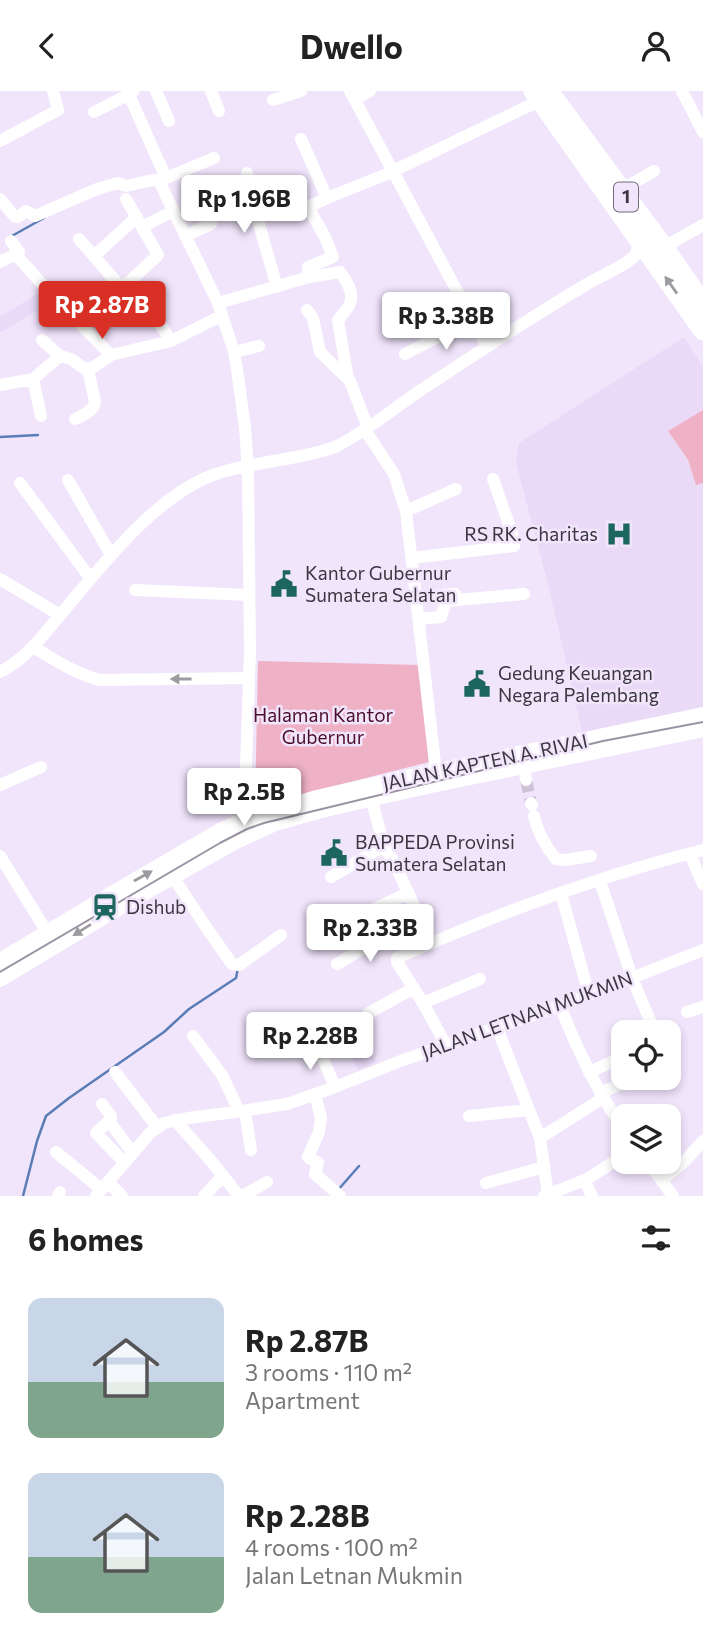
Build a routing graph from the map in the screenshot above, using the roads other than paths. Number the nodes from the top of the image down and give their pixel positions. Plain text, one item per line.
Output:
1 (53, 91) edge
2 (156, 91) edge
3 (211, 91) edge
4 (301, 91) edge
5 (370, 91) edge
6 (682, 91) edge
7 (131, 93) edge
8 (540, 94) edge
9 (352, 95) edge
10 (273, 100) dead end
11 (219, 111) dead end
12 (94, 112) dead end
13 (169, 121) dead end
14 (703, 132) edge
15 (301, 139) dead end
16 (0, 141) edge
17 (214, 158) dead end
18 (393, 171) junction
19 (654, 171) dead end
20 (247, 173) dead end
21 (162, 180) junction
22 (124, 189) junction
23 (195, 190) dead end
24 (621, 190) junction
25 (327, 198) junction
26 (0, 199) edge
27 (173, 211) junction
28 (140, 222) junction
29 (703, 225) edge
30 (640, 232) junction
31 (185, 236) junction
32 (79, 239) dead end
33 (10, 241) dead end
34 (664, 247) junction
35 (94, 256) junction
36 (18, 258) junction
37 (0, 262) edge
38 (309, 277) junction
39 (277, 287) junction
40 (703, 303) edge
41 (220, 309) junction
42 (307, 310) dead end
43 (152, 312) dead end
44 (472, 319) junction
45 (703, 331) edge
46 (42, 340) dead end
47 (170, 341) junction
48 (259, 346) dead end
49 (487, 347) junction
50 (234, 352) junction
51 (405, 354) dead end
52 (111, 355) junction
53 (60, 356) junction
54 (88, 369) junction
55 (33, 379) junction
56 (348, 379) junction
57 (0, 385) edge
58 (41, 416) dead end
59 (75, 419) dead end
60 (366, 429) junction
61 (248, 466) junction
62 (493, 479) dead end
63 (68, 480) dead end
64 (20, 483) dead end
65 (456, 489) dead end
66 (406, 511) junction
67 (111, 555) junction
68 (412, 558) junction
69 (90, 578) junction
70 (0, 579) edge
71 (135, 590) dead end
72 (504, 590) dead end
73 (524, 594) dead end
74 (249, 595) junction
75 (416, 597) junction
76 (60, 615) junction
77 (419, 619) junction
78 (33, 647) junction
79 (0, 672) edge
80 (249, 678) junction
81 (703, 715) edge
82 (703, 729) edge
83 (41, 767) dead end
84 (436, 772) junction
85 (0, 785) edge
86 (371, 798) junction
87 (532, 808) tunnel mouth
88 (271, 818) junction
89 (246, 821) junction
90 (384, 846) junction
91 (703, 851) edge
92 (690, 853) junction
93 (0, 856) edge
94 (591, 856) dead end
95 (173, 877) junction
96 (331, 877) dead end
97 (600, 881) junction
98 (703, 884) edge
99 (408, 893) junction
100 (561, 893) junction
101 (47, 932) junction
102 (281, 935) dead end
103 (431, 943) junction
104 (703, 950) edge
105 (0, 961) edge
106 (337, 964) dead end
107 (632, 978) junction
108 (0, 979) edge
109 (480, 979) dead end
110 (414, 988) junction
111 (589, 995) junction
112 (423, 1003) junction
113 (560, 1006) junction
114 (703, 1007) edge
115 (687, 1012) dead end
116 (367, 1014) dead end
117 (650, 1020) edge
118 (497, 1028) junction
119 (193, 1036) dead end
120 (316, 1043) dead end
121 (446, 1045) junction
122 (611, 1062) edge
123 (115, 1072) dead end
124 (589, 1072) junction
125 (335, 1087) junction
126 (611, 1090) edge
127 (315, 1094) junction
128 (602, 1095) junction
129 (102, 1104) dead end
130 (529, 1109) junction
131 (611, 1109) edge
132 (242, 1111) junction
133 (469, 1116) dead end
134 (175, 1120) junction
135 (157, 1127) junction
136 (540, 1138) junction
137 (703, 1141) edge
138 (251, 1150) dead end
139 (56, 1152) dead end
140 (128, 1157) junction
141 (611, 1163) edge
142 (544, 1167) junction
143 (658, 1174) edge
144 (223, 1176) junction
145 (662, 1179) junction
146 (584, 1180) junction
147 (267, 1182) dead end
148 (486, 1183) dead end
149 (102, 1189) edge
150 (338, 1193) edge
151 (546, 1195) edge
152 (122, 1196) edge
153 (204, 1196) edge
154 (240, 1196) edge
155 (593, 1196) edge
156 (673, 1196) edge

1 - 16 street
2 - 13 street
3 - 11 street
4 - 10 street
5 - 9 street
6 - 14 street
7 - 12 street
7 - 21 street
8 - 18 street
8 - 24 highway, 1
8 - 30 highway, 1
9 - 18 street
15 - 25 street
17 - 21 street
18 - 25 street
18 - 44 street
19 - 24 street
20 - 39 street
21 - 22 street
21 - 27 street
22 - 26 street
22 - 28 street
23 - 31 street
24 - 30 highway, 1
25 - 38 street
27 - 28 street
27 - 31 street
28 - 35 street
28 - 35 street
29 - 34 street
30 - 34 highway, 1
45 -> 30 highway, 1
30 - 49 street
31 - 41 street
32 - 35 street
33 - 36 street
34 - 40 highway, 1
36 - 37 street
36 - 52 street
38 - 39 street
38 - 56 street
39 - 41 street
41 - 47 street
41 - 50 street
42 - 56 street
43 - 47 street
44 - 49 street
44 - 51 street
46 - 53 street
47 - 52 street
48 - 50 street
49 - 60 street
50 - 61 street
52 - 54 street
53 - 54 street
53 - 55 street
54 - 59 street
55 - 57 street
55 - 58 street
56 - 60 street
60 - 61 street
60 - 66 street
61 - 67 street
61 - 74 street
62 - 68 street
63 - 67 street
64 - 69 street
65 - 66 street
66 - 68 street
67 - 69 street
68 - 75 street
69 - 76 street
70 - 76 street
71 - 74 street
72 - 75 street
73 - 77 street
74 - 80 street
75 - 77 street
76 - 78 street
77 - 84 street
78 - 79 street
80 -> 78 street
80 - 89 street
81 - 84 main road, JALAN KAPTEN A. RIVAI
82 - 86 main road, JALAN KAPTEN A. RIVAI
83 - 85 street
84 - 88 main road, JALAN KAPTEN A. RIVAI
86 - 88 main road, JALAN KAPTEN A. RIVAI
86 - 90 street
87 - 94 street
88 - 89 main road
88 - 89 street
89 - 95 main road
101 -> 89 main road
90 - 96 street
90 - 99 street
91 - 92 street
92 - 97 street
92 - 98 street
93 - 101 street
95 - 102 street
95 -> 108 main road
97 - 100 street
97 - 107 street
99 - 103 street
99 - 106 street
100 - 103 street
100 - 111 street
101 - 105 main road
103 - 110 street
104 - 107 street, JALAN LETNAN MUKMIN
107 - 111 street, JALAN LETNAN MUKMIN
107 - 117 street
109 - 112 street
110 - 112 street
110 - 116 street
111 - 113 street, JALAN LETNAN MUKMIN
112 - 121 street
113 - 118 street, JALAN LETNAN MUKMIN
113 - 124 street
114 - 115 street
118 - 121 street, JALAN LETNAN MUKMIN
118 - 130 street
119 - 132 street
120 - 125 street
121 - 125 street, JALAN LETNAN MUKMIN
122 - 124 street
123 - 135 street
124 - 128 street
125 - 127 street, JALAN LETNAN MUKMIN
126 - 128 street
127 - 132 street, JALAN LETNAN MUKMIN
127 - 150 street
128 - 131 street
128 - 136 street
129 - 140 street
130 - 133 street
130 - 136 street
132 - 134 street, JALAN LETNAN MUKMIN
132 - 138 street
134 - 135 street, JALAN LETNAN MUKMIN
134 - 144 street
135 - 140 street, JALAN LETNAN MUKMIN
136 - 142 street
137 - 145 street
139 - 149 street
140 - 149 street, JALAN LETNAN MUKMIN
141 - 146 street
142 - 148 street
142 - 151 street
143 - 145 street
144 - 153 street
144 - 154 street
145 - 156 street
146 - 151 street
146 - 155 street
147 - 154 street
149 - 152 street

